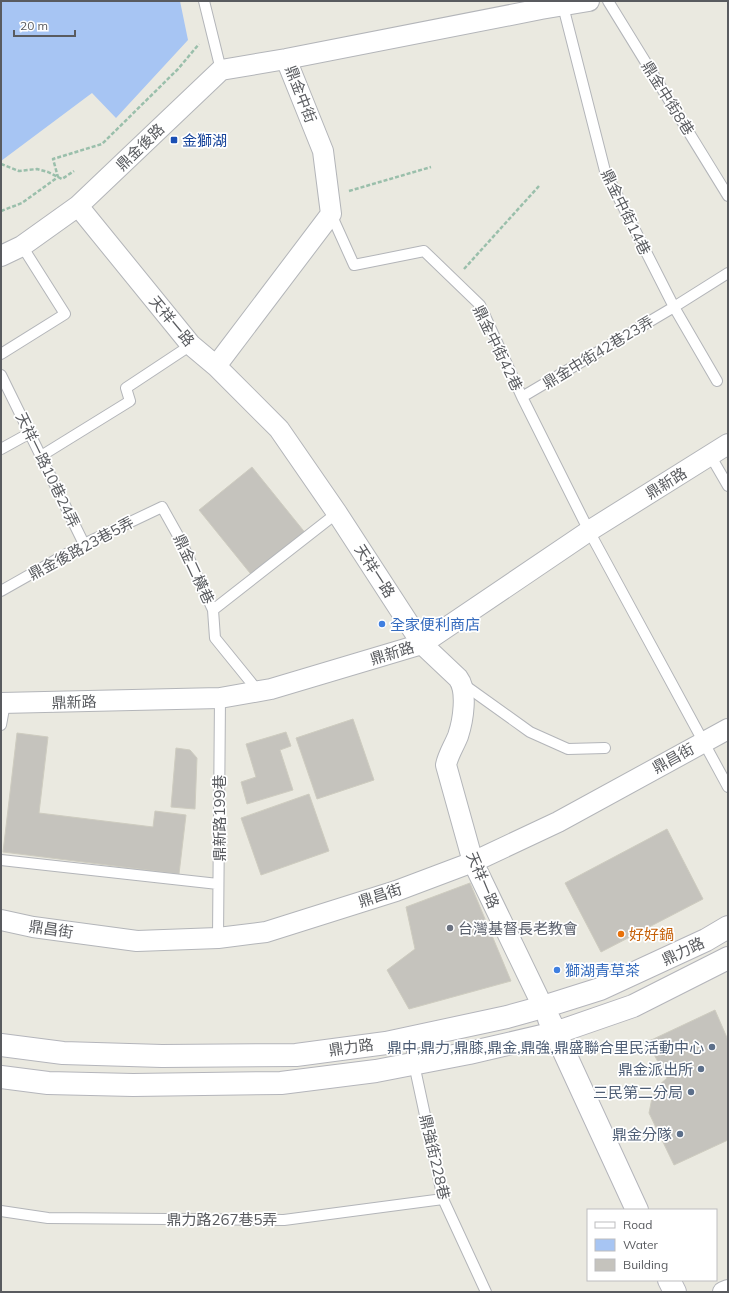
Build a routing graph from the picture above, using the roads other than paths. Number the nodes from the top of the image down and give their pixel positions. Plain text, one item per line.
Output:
1 (204, 1) edge
2 (586, 1) edge
3 (608, 1) edge
4 (540, 5) edge
5 (563, 6) junction
6 (286, 59) junction
7 (221, 70) junction
8 (728, 196) edge
9 (330, 205) junction
10 (78, 206) junction
11 (22, 246) junction
12 (1, 256) edge
13 (728, 273) edge
14 (674, 307) junction
15 (191, 345) junction
16 (1, 354) edge
17 (216, 366) junction
18 (1, 375) edge
19 (717, 381) dead end
20 (522, 397) junction
21 (30, 433) junction
22 (728, 444) edge
23 (1, 449) edge
24 (710, 455) junction
25 (41, 456) junction
26 (728, 486) edge
27 (162, 507) joint
28 (337, 513) junction
29 (589, 531) junction
30 (84, 544) junction
31 (1, 591) edge
32 (213, 610) junction
33 (422, 644) junction
34 (461, 682) junction
35 (258, 691) junction
36 (220, 698) junction
37 (3, 703) edge
38 (1, 725) edge
39 (728, 728) edge
40 (703, 741) junction
41 (604, 748) dead end
42 (728, 787) edge
43 (1, 860) edge
44 (472, 862) junction
45 (218, 884) junction
46 (1, 920) edge
47 (728, 928) edge
48 (218, 938) junction
49 (728, 958) edge
50 (543, 1007) junction
51 (555, 1033) junction
52 (410, 1038) junction
53 (1, 1045) edge
54 (414, 1064) junction
55 (1, 1077) edge
56 (443, 1200) junction
57 (637, 1209) edge
58 (1, 1211) edge
59 (670, 1281) edge
60 (728, 1290) edge
61 (486, 1292) edge
62 (675, 1292) edge
63 (723, 1292) edge

1 - 7 lane
2 - 5 street, 鼎金中街
3 - 8 lane, 鼎金中街8巷
4 - 5 street, 鼎金中街
4 - 6 street, 鼎金中街
5 - 14 lane, 鼎金中街14巷
6 - 7 street
6 - 9 street, 鼎金中街
7 - 10 street, 鼎金後路
9 - 17 street
9 - 20 lane, 鼎金中街42巷
10 - 11 street, 鼎金後路
10 - 15 street, 天祥一路
11 - 12 street, 鼎金後路
11 - 16 lane
13 - 14 lane, 鼎金中街42巷23弄
14 - 19 lane, 鼎金中街14巷
14 - 20 lane, 鼎金中街42巷23弄
15 - 17 street, 天祥一路
15 - 25 lane
17 - 28 street, 天祥一路
18 - 21 lane, 天祥一路10巷24弄
20 - 29 lane, 鼎金中街42巷
21 - 23 lane
21 - 25 lane, 天祥一路10巷24弄
22 - 24 street, 鼎新路
24 - 26 lane
24 - 29 street, 鼎新路
25 - 30 lane, 天祥一路10巷24弄
27 - 30 lane, 鼎金後路23巷5弄
27 - 32 lane, 鼎金二橫巷
28 - 32 lane
28 - 33 street, 天祥一路
29 - 33 street, 鼎新路
29 - 40 lane, 鼎金中街42巷
30 - 31 lane, 鼎金後路23巷5弄
32 - 35 lane, 鼎金二橫巷
33 - 34 street, 天祥一路
33 - 35 street, 鼎新路
34 - 41 lane
34 - 44 street, 天祥一路
35 - 36 street, 鼎新路
36 - 37 street, 鼎新路
36 - 45 lane, 鼎新路199巷
37 - 38 lane
39 - 40 street, 鼎昌街
40 - 42 lane, 鼎金中街42巷
40 - 44 street, 鼎昌街
43 - 45 lane
44 - 48 street, 鼎昌街
44 - 50 street, 天祥一路
45 - 48 lane, 鼎新路199巷
46 - 48 street, 鼎昌街
47 - 50 street, 鼎力路
49 - 51 street, 鼎力路
50 - 51 street, 天祥一路
50 - 52 street, 鼎力路
51 - 54 street, 鼎力路
51 - 57 street, 天祥一路
52 - 53 street, 鼎力路
52 - 54 lane, 鼎強街228巷
54 - 55 street, 鼎力路
54 - 56 lane, 鼎強街228巷
56 - 58 lane, 鼎力路267巷5弄
56 - 61 lane, 鼎強街228巷
59 - 62 street
60 - 63 street

